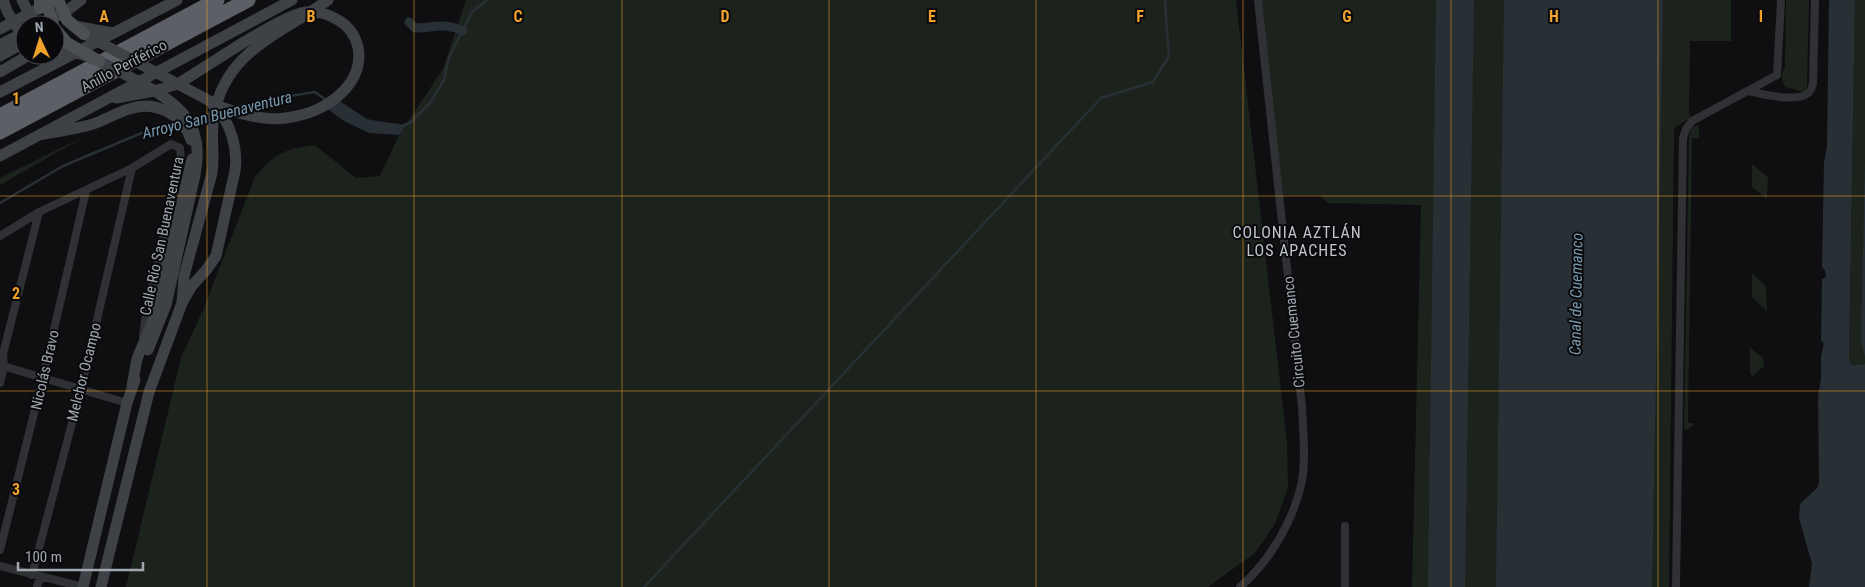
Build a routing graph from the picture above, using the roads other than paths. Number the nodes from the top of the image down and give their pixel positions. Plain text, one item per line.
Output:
1 (3, 0) edge
2 (22, 0) edge
3 (57, 0) edge
4 (81, 0) edge
5 (177, 0) edge
6 (217, 0) edge
7 (248, 0) edge
8 (292, 0) edge
9 (328, 0) edge
10 (1258, 0) edge
11 (1781, 0) edge
12 (1816, 0) edge
13 (39, 5) edge
14 (63, 6) edge
15 (51, 15) edge
16 (14, 22) junction
17 (0, 29) edge
18 (65, 30) edge
19 (113, 33) junction
20 (84, 34) junction
21 (15, 39) edge
22 (65, 41) edge
23 (15, 44) edge
24 (0, 45) edge
25 (65, 51) edge
26 (0, 56) edge
27 (99, 61) junction
28 (15, 63) edge
29 (0, 72) edge
30 (1748, 91) junction
31 (0, 92) edge
32 (205, 98) junction
33 (107, 99) junction
34 (0, 116) edge
35 (0, 132) edge
36 (39, 135) junction
37 (0, 156) edge
38 (132, 168) junction
39 (86, 190) junction
40 (39, 212) junction
41 (0, 236) edge
42 (182, 303) junction
43 (145, 349) junction
44 (2, 366) edge
45 (43, 377) junction
46 (0, 383) edge
47 (81, 389) junction
48 (127, 403) junction
49 (1345, 526) dead end
50 (0, 550) edge
51 (0, 566) edge
52 (36, 576) junction
53 (37, 587) edge
54 (83, 587) edge
55 (101, 587) edge
56 (1240, 587) edge
57 (1345, 587) edge
58 (1676, 587) edge

1 - 16 main road
2 - 13 main road
3 - 13 main road
3 - 20 main road, bridge
4 - 14 main road
5 - 19 main road
6 - 34 highway, Anillo Periférico
7 - 35 highway, Anillo Periférico
8 - 33 main road
9 - 42 main road, bridge
10 - 56 street, Circuito Cuemanco
11 - 30 street
12 - 30 street
13 - 14 main road
13 - 16 main road
14 - 15 main road
14 - 19 main road
16 - 17 main road
18 - 20 main road, bridge
19 - 31 main road
20 - 32 main road, bridge
21 - 24 main road
22 - 27 main road, bridge
23 - 26 main road
25 - 27 main road, bridge
27 - 43 main road, bridge
28 - 29 main road
30 - 58 street
32 - 33 main road, bridge
32 - 42 main road, bridge
33 - 36 main road
36 - 37 main road
36 - 43 main road
38 - 39 street, Calle Río San Buenaventura
38 - 43 street, Calle Río San Buenaventura
38 - 47 street, Melchor Ocampo
39 - 40 street, Calle Río San Buenaventura
39 - 45 street, Nicolás Bravo
40 - 41 street, Calle Río San Buenaventura
40 - 44 street
42 - 55 main road
43 - 48 main road
44 - 45 street
44 - 46 street
45 - 47 street
45 - 50 street, Nicolás Bravo
47 - 48 street
47 - 52 street, Melchor Ocampo
48 - 54 main road
49 - 57 street
51 - 52 street
52 - 53 street, Melchor Ocampo
52 - 54 street

